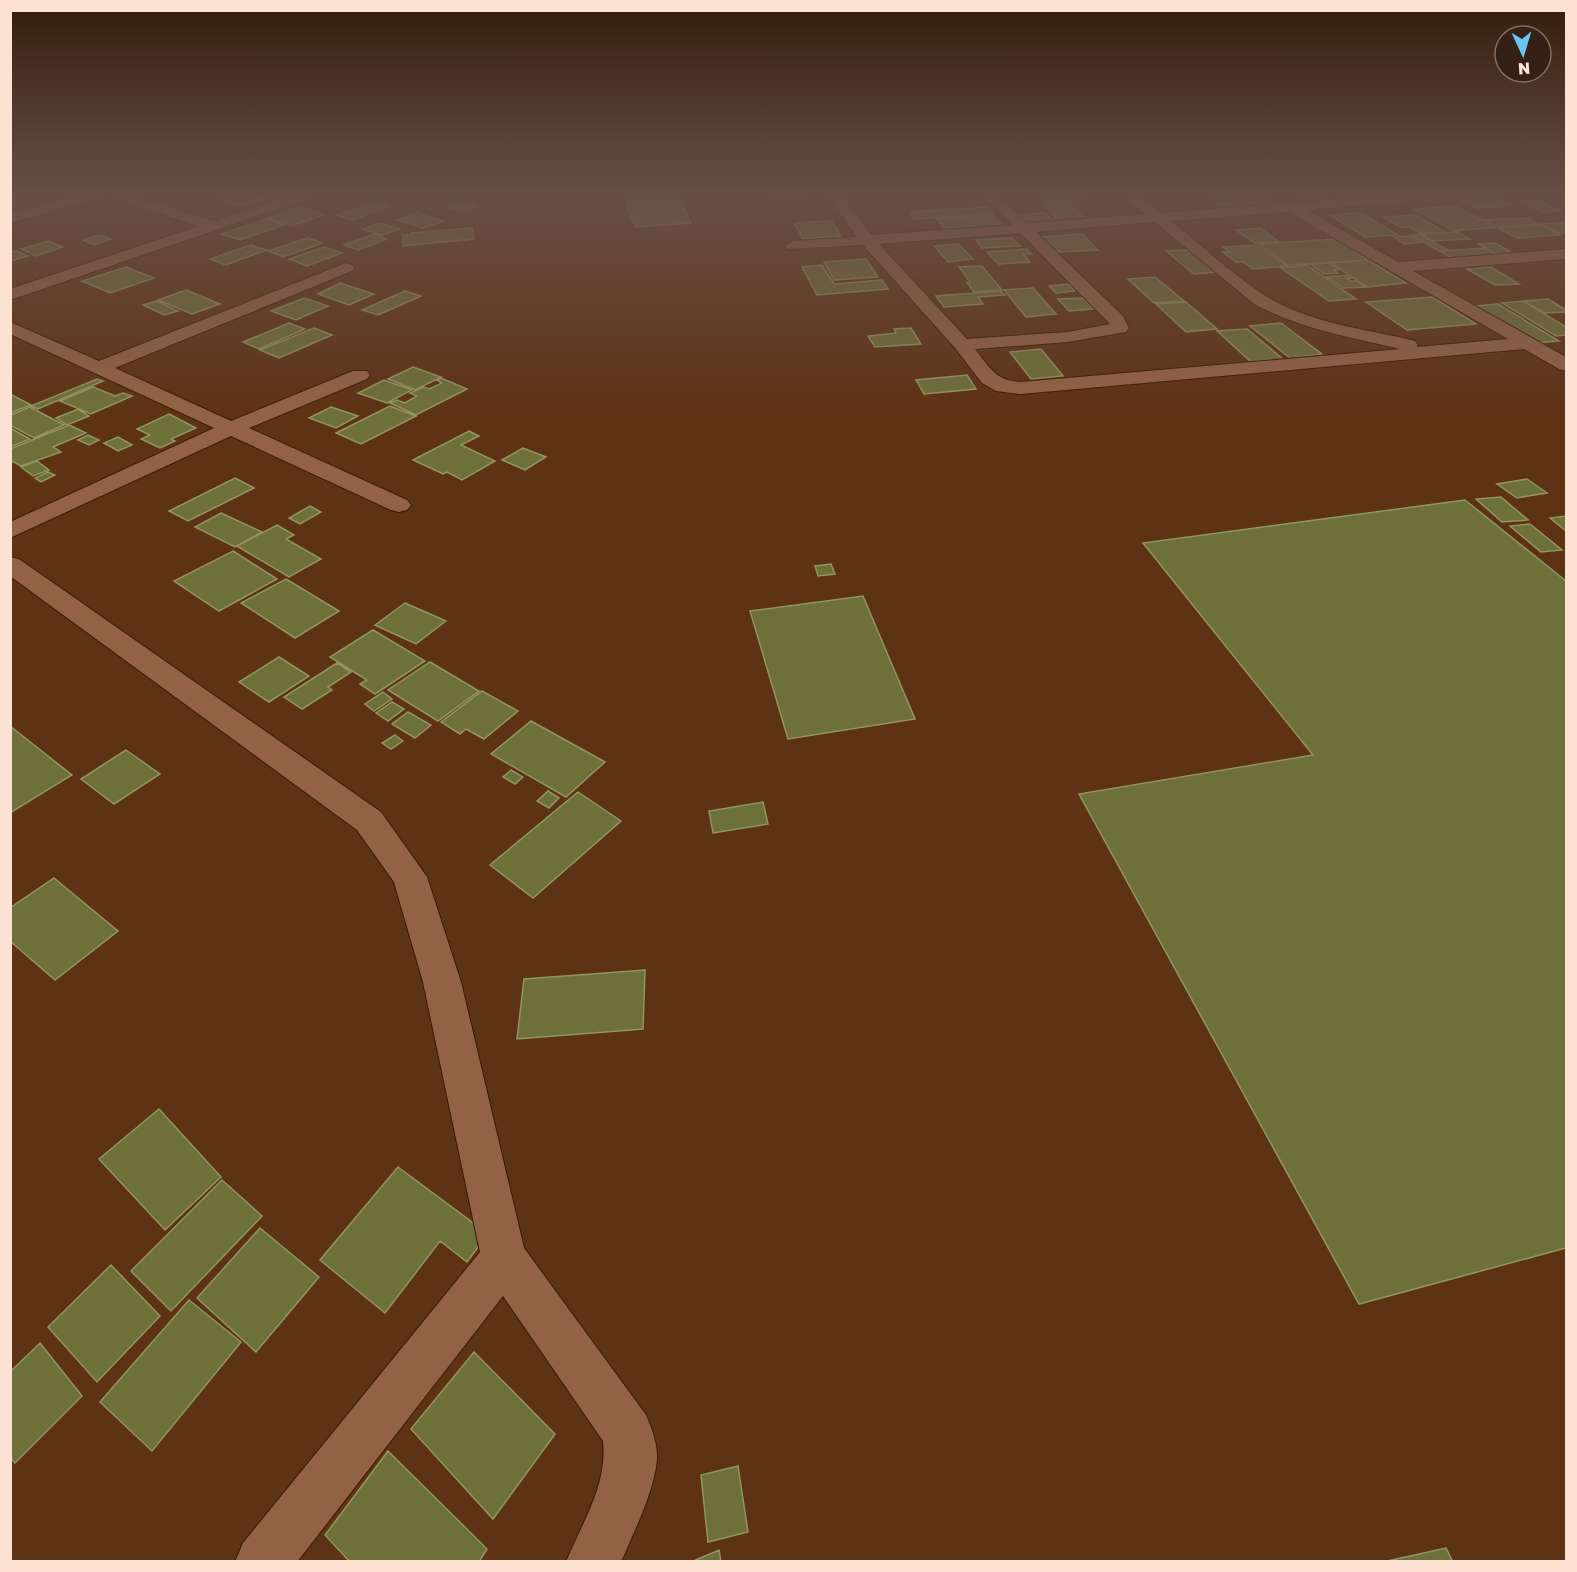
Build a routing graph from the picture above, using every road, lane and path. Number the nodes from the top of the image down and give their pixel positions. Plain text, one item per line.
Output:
1 (98, 265) edge
2 (890, 265) edge
3 (1061, 265) edge
4 (1217, 265) edge
5 (1394, 265) edge
6 (1418, 265) edge
7 (1397, 267) junction
8 (346, 268) dead end
9 (10, 295) edge
10 (10, 327) edge
11 (1068, 337) junction
12 (1526, 343) junction
13 (962, 345) junction
14 (1438, 351) junction
15 (1566, 352) edge
16 (1545, 355) junction
17 (1566, 365) edge
18 (98, 368) junction
19 (360, 375) dead end
20 (1108, 380) junction
21 (229, 429) junction
22 (399, 505) dead end
23 (10, 531) edge
24 (10, 564) edge
25 (504, 1258) junction
26 (262, 1562) edge
27 (593, 1562) edge

1 - 9 street
2 - 13 street
3 - 11 street
4 - 14 street
5 - 7 street
6 - 7 street
7 - 12 street
8 - 18 street
10 - 18 street
11 - 13 street
11 - 20 street
12 - 14 street
12 - 16 street
13 - 20 street
14 - 20 street
15 - 16 street
16 - 17 street
18 - 21 street
19 - 21 street
21 - 22 street
21 - 23 street
24 - 25 street
25 - 26 street
25 - 27 street

